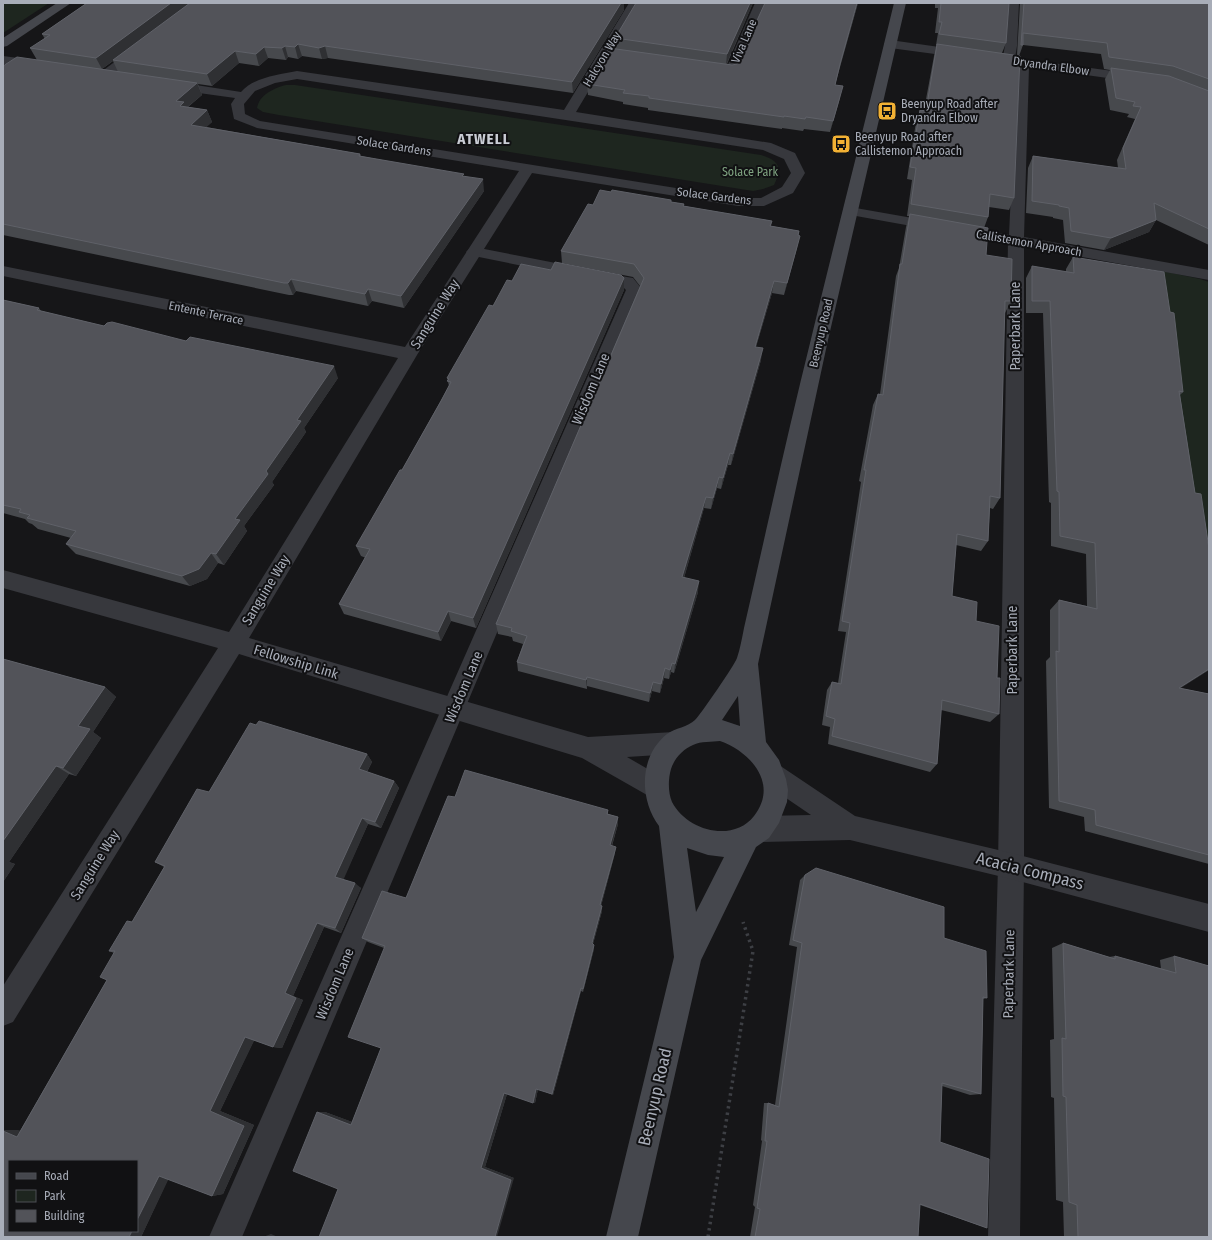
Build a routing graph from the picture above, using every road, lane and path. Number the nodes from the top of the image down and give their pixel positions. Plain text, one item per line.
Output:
1 (65, 3) edge
2 (760, 3) edge
3 (900, 3) edge
4 (1013, 3) edge
5 (618, 5) edge
6 (634, 5) edge
7 (149, 42) edge
8 (3, 44) edge
9 (890, 44) junction
10 (604, 54) junction
11 (620, 56) edge
12 (3, 60) edge
13 (1008, 60) junction
14 (1023, 62) junction
15 (700, 66) edge
16 (50, 67) edge
17 (90, 73) edge
18 (105, 75) junction
19 (121, 77) edge
20 (1151, 80) edge
21 (159, 83) edge
22 (244, 96) junction
23 (568, 114) junction
24 (528, 168) junction
25 (850, 211) junction
26 (1016, 241) junction
27 (474, 252) junction
28 (3, 271) edge
29 (1209, 275) edge
30 (409, 354) junction
31 (3, 578) edge
32 (234, 643) junction
33 (747, 664) junction
34 (454, 708) junction
35 (701, 731) junction
36 (674, 743) junction
37 (754, 746) junction
38 (588, 748) junction
39 (773, 775) junction
40 (656, 787) junction
41 (671, 822) junction
42 (850, 827) junction
43 (753, 834) junction
44 (1011, 866) junction
45 (1209, 918) edge
46 (743, 921) dead end
47 (688, 956) junction
48 (3, 1012) edge
49 (225, 1237) edge
50 (622, 1237) edge
51 (708, 1237) edge
52 (1004, 1237) edge

1 - 8 street
2 - 15 street, Viva Lane
3 - 9 street, Beenyup Road
4 - 13 street
5 - 6 street
6 - 10 street, Halcyon Way
7 - 18 street
9 - 13 street, Dryandra Elbow
9 - 25 street, Beenyup Road
10 - 11 street
10 - 23 street, Halcyon Way
12 - 16 street
13 - 14 street, Dryandra Elbow
14 - 20 street, Dryandra Elbow
14 - 26 street, Paperbark Lane
17 - 18 street
18 - 19 street
21 - 22 street
22 - 23 street, Solace Gardens
22 - 24 street, Solace Gardens
23 - 24 street, Solace Gardens
24 - 27 street, Sanguine Way
25 - 26 street, Callistemon Approach
25 - 33 street, Beenyup Road
26 - 29 street, Callistemon Approach
26 - 44 street, Paperbark Lane
27 - 30 street, Sanguine Way
27 - 34 street, Wisdom Lane
28 - 30 street, Entente Terrace
30 - 32 street, Sanguine Way
31 - 32 street, Fellowship Link
32 - 34 street, Fellowship Link
32 - 48 street, Sanguine Way
33 - 35 street, Beenyup Road
33 - 37 street, Beenyup Road
34 - 38 street, Fellowship Link
34 - 49 street, Wisdom Lane
35 - 36 street, Beenyup Road
35 - 37 street, Beenyup Road
36 - 38 street, Fellowship Link
36 - 40 street, Beenyup Road
37 - 39 street, Beenyup Road
38 - 40 street, Fellowship Link
39 - 42 street, Acacia Compass
39 - 43 street, Beenyup Road
40 - 41 street, Beenyup Road
41 - 43 street, Beenyup Road
41 - 47 street, Beenyup Road
42 - 43 street, Acacia Compass
42 - 44 street, Acacia Compass
43 - 47 street, Beenyup Road
44 - 45 street, Acacia Compass
44 - 52 street, Paperbark Lane
46 - 51 path
47 - 50 street, Beenyup Road

